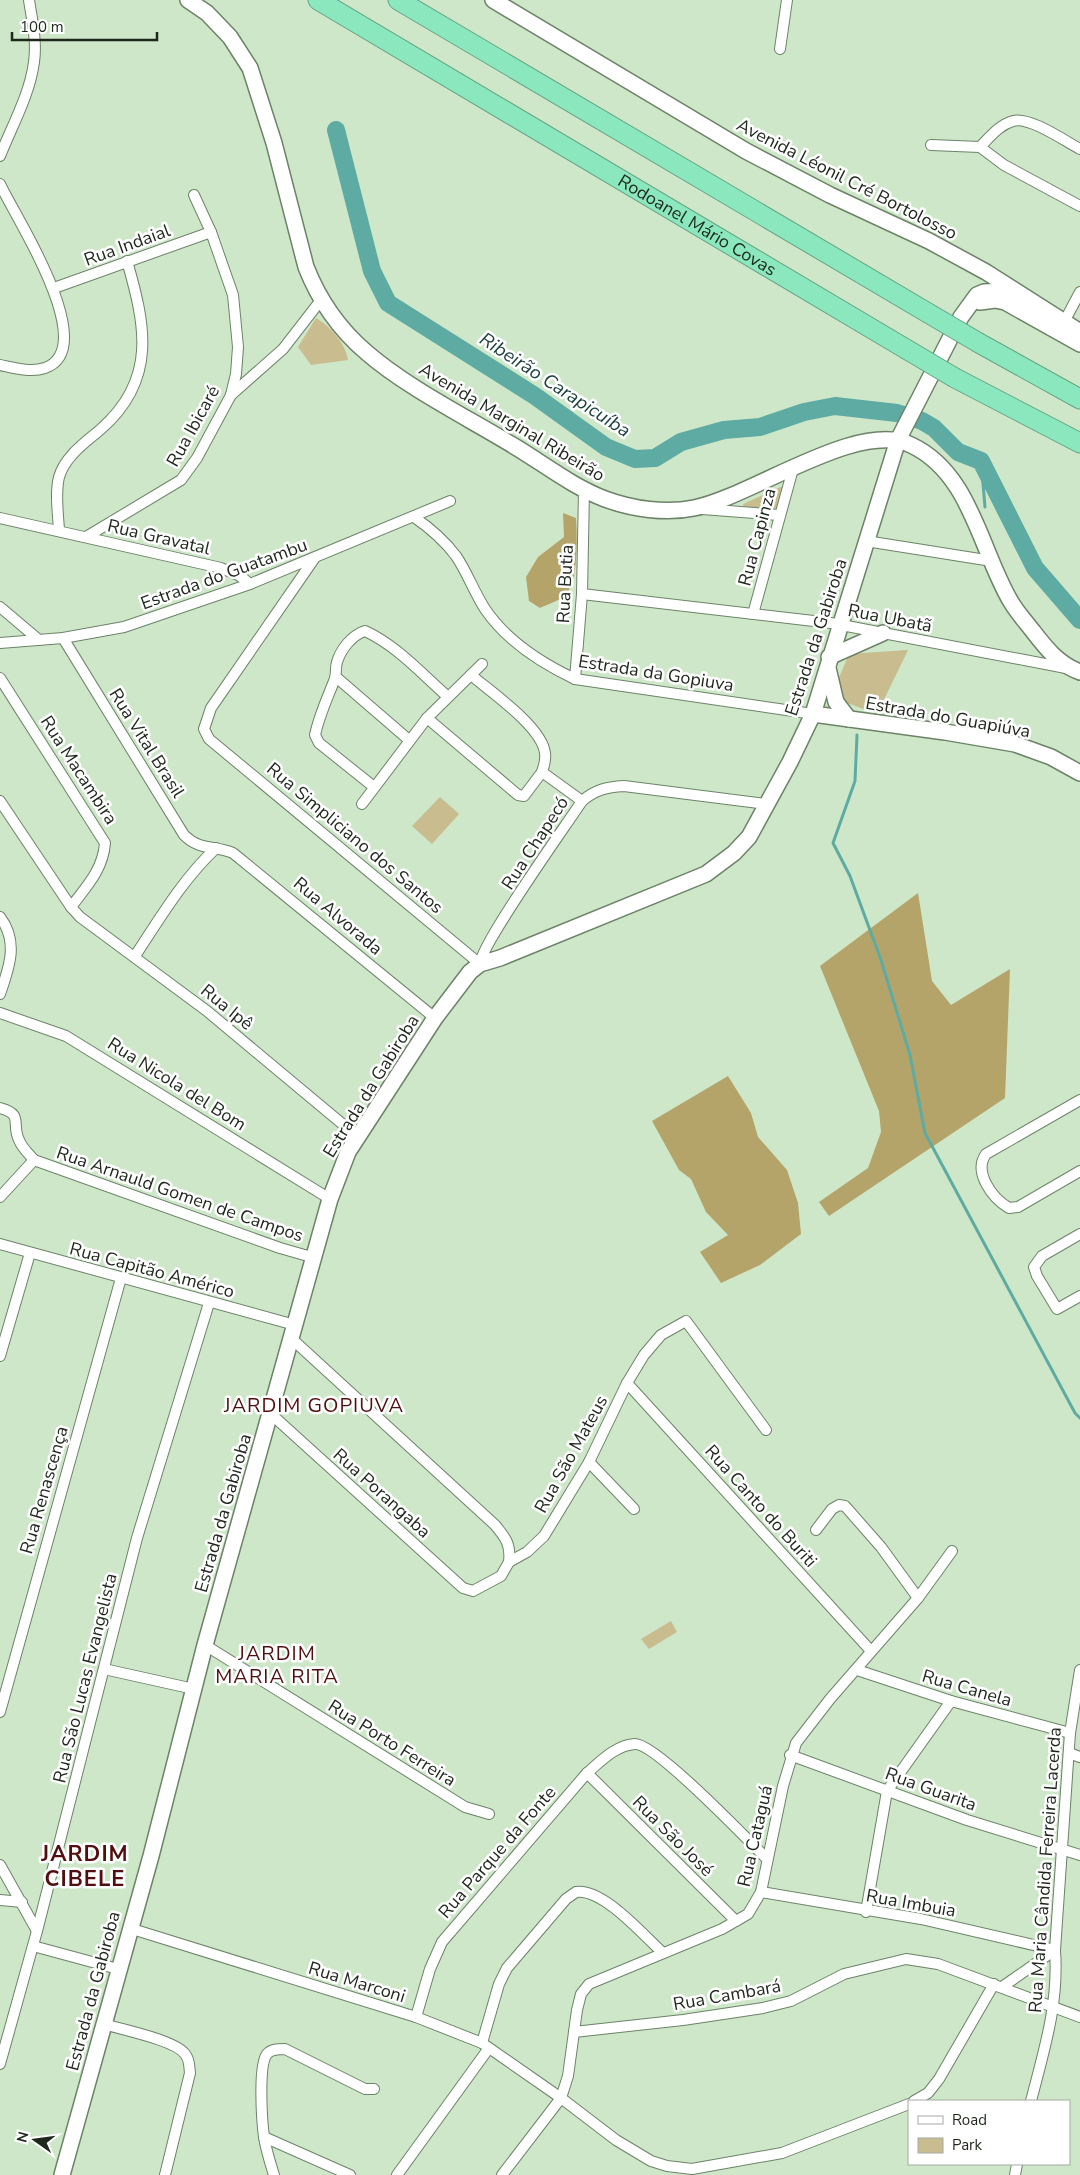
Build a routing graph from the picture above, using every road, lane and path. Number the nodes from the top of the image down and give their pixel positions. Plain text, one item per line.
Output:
1 (29, 0) edge
2 (188, 0) edge
3 (318, 0) edge
4 (398, 0) edge
5 (493, 0) edge
6 (787, 0) edge
7 (780, 49) dead end
8 (931, 145) dead end
9 (980, 147) junction
10 (1080, 149) edge
11 (0, 156) edge
12 (0, 184) edge
13 (194, 195) dead end
14 (1080, 206) edge
15 (211, 232) junction
16 (127, 261) junction
17 (54, 288) junction
18 (1080, 292) edge
19 (1023, 296) junction
20 (321, 300) junction
21 (961, 317) junction
22 (1064, 322) junction
23 (1080, 332) edge
24 (1080, 344) edge
25 (0, 365) edge
26 (231, 395) junction
27 (1080, 399) edge
28 (898, 440) junction
29 (1080, 444) edge
30 (793, 468) junction
31 (584, 490) junction
32 (450, 501) dead end
33 (693, 508) junction
34 (779, 515) junction
35 (414, 517) junction
36 (0, 518) edge
37 (59, 530) junction
38 (86, 537) junction
39 (866, 541) junction
40 (314, 559) junction
41 (992, 561) junction
42 (250, 584) junction
43 (582, 594) junction
44 (0, 608) edge
45 (754, 614) junction
46 (840, 625) junction
47 (883, 633) junction
48 (63, 638) junction
49 (39, 640) junction
50 (0, 643) edge
51 (1043, 644) junction
52 (828, 660) junction
53 (1032, 660) junction
54 (482, 664) dead end
55 (1077, 671) edge
56 (471, 675) junction
57 (0, 678) edge
58 (336, 678) junction
59 (574, 679) junction
60 (447, 696) junction
61 (813, 714) junction
62 (427, 718) junction
63 (848, 719) junction
64 (409, 740) junction
65 (1076, 771) edge
66 (542, 772) junction
67 (1080, 783) edge
68 (374, 787) junction
69 (0, 801) edge
70 (582, 801) junction
71 (362, 804) dead end
72 (766, 804) junction
73 (216, 848) junction
74 (71, 907) junction
75 (0, 917) edge
76 (136, 956) junction
77 (480, 964) junction
78 (0, 994) edge
79 (0, 1013) edge
80 (435, 1018) junction
81 (1080, 1100) edge
82 (0, 1108) edge
83 (358, 1138) junction
84 (34, 1160) junction
85 (1080, 1170) edge
86 (0, 1197) edge
87 (330, 1199) junction
88 (1080, 1234) edge
89 (0, 1244) edge
90 (30, 1254) junction
91 (315, 1258) junction
92 (121, 1278) junction
93 (1080, 1296) edge
94 (209, 1303) junction
95 (294, 1332) junction
96 (0, 1356) edge
97 (627, 1383) junction
98 (271, 1414) junction
99 (766, 1430) dead end
100 (589, 1462) junction
101 (634, 1509) dead end
102 (816, 1530) dead end
103 (952, 1551) dead end
104 (509, 1562) junction
105 (473, 1591) joint
106 (918, 1598) junction
107 (205, 1645) junction
108 (871, 1651) junction
109 (104, 1669) junction
110 (857, 1670) junction
111 (1080, 1670) edge
112 (194, 1688) junction
113 (951, 1701) junction
114 (0, 1712) edge
115 (1070, 1733) junction
116 (1069, 1753) junction
117 (790, 1756) junction
118 (1080, 1757) edge
119 (587, 1773) junction
120 (887, 1791) junction
121 (489, 1814) dead end
122 (1062, 1849) junction
123 (1080, 1855) edge
124 (767, 1859) junction
125 (0, 1865) edge
126 (761, 1892) junction
127 (0, 1900) edge
128 (22, 1902) junction
129 (866, 1912) junction
130 (736, 1921) junction
131 (129, 1928) junction
132 (37, 1931) junction
133 (33, 1946) junction
134 (1055, 1950) junction
135 (663, 1953) junction
136 (118, 1969) junction
137 (998, 1986) junction
138 (1055, 2007) junction
139 (416, 2017) junction
140 (1080, 2017) edge
141 (104, 2024) junction
142 (574, 2032) junction
143 (485, 2046) junction
144 (0, 2064) edge
145 (374, 2089) dead end
146 (561, 2098) junction
147 (916, 2100) edge
148 (1031, 2100) edge
149 (908, 2104) edge
150 (264, 2137) junction
151 (62, 2175) edge
152 (165, 2175) edge
153 (274, 2175) edge
154 (350, 2175) edge
155 (397, 2175) edge
156 (502, 2175) edge

1 - 11 street
2 - 20 main road, Avenida Marginal Ribeirão
3 - 29 highway, Rodoanel Mário Covas, bridge
4 - 27 highway, bridge
5 - 19 main road, Avenida Léonil Cré Bortolosso
6 - 7 street
8 - 9 street
9 - 10 street
9 - 14 street
12 - 17 street
13 - 15 street, Rua Ibicaré
15 - 16 street, Rua Indaial
15 - 26 street, Rua Ibicaré
16 - 17 street, Rua Indaial
16 - 37 street
17 - 25 street
18 - 22 street
19 - 21 main road, Estrada da Gabiroba
19 - 22 main road, Avenida Léonil Cré Bortolosso
20 - 26 street
20 - 31 main road, Avenida Marginal Ribeirão
21 - 24 main road
21 - 28 main road, Estrada da Gabiroba
22 - 23 main road, Avenida Léonil Cré Bortolosso
26 - 38 street, Rua Ibicaré
28 - 30 main road, Avenida Marginal Ribeirão
28 - 39 main road, Estrada da Gabiroba
28 - 41 main road, Avenida Marginal Ribeirão
30 - 33 main road, Avenida Marginal Ribeirão
30 - 34 street, Rua Capinza
31 - 33 main road, Avenida Marginal Ribeirão
31 - 43 street, Rua Butia
32 - 35 street, Estrada do Guatambu
33 - 34 street
34 - 45 street, Rua Capinza
35 - 40 street, Estrada do Guatambu
35 - 59 street, Estrada da Gopiuva
36 - 37 street, Rua Gravatal
37 - 38 street, Rua Gravatal
38 - 42 street, Rua Gravatal
39 - 41 street
39 - 46 main road, Estrada da Gabiroba
40 - 42 street, Estrada do Guatambu
40 - 77 street, Rua Simpliciano dos Santos
41 - 51 main road, Avenida Marginal Ribeirão
42 - 48 street, Estrada do Guatambu
43 - 45 street, Rua Ubatã
43 - 59 street, Rua Butia
44 - 49 street
45 - 46 street, Rua Ubatã
46 - 47 street, Rua Ubatã
46 - 52 main road, Estrada da Gabiroba
47 - 52 main road
47 - 53 street, Rua Ubatã
48 - 49 street, Estrada do Guatambu
48 - 73 street, Rua Vital Brasil
49 - 50 street, Estrada do Guatambu
51 - 53 street
51 - 55 main road, Avenida Marginal Ribeirão
52 - 61 main road, Estrada da Gabiroba
52 - 63 main road
53 - 55 street, Rua Ubatã
54 - 56 street
56 - 60 street
56 - 66 street
57 - 74 street, Rua Macambira
58 - 60 street
58 - 64 street
58 - 68 street
59 - 61 street, Estrada da Gopiuva
60 - 62 street
61 - 63 main road, Estrada do Guapiúva
61 - 72 main road, Estrada da Gabiroba
62 - 64 street
62 - 66 street
63 - 65 main road, Estrada do Guapiúva
64 - 68 street
65 - 67 main road, Estrada do Guapiúva
66 - 70 street
68 - 71 street
69 - 74 street, Rua Ipê
70 - 72 street, Rua Chapecó
70 - 77 street, Rua Chapecó
72 - 77 main road, Estrada da Gabiroba
73 - 76 street
73 - 80 street, Rua Alvorada
74 - 76 street, Rua Ipê
75 - 78 street
76 - 83 street, Rua Ipê
77 - 80 main road, Estrada da Gabiroba
79 - 87 street, Rua Nicola del Bom
80 - 83 main road, Estrada da Gabiroba
81 - 85 street
82 - 84 street
83 - 87 main road, Estrada da Gabiroba
84 - 86 street
84 - 91 street, Rua Arnauld Gomen de Campos
87 - 91 main road, Estrada da Gabiroba
88 - 93 street
89 - 90 street, Rua Capitão Américo
90 - 92 street, Rua Capitão Américo
90 - 96 street
91 - 95 main road, Estrada da Gabiroba
92 - 94 street, Rua Capitão Américo
92 - 114 street, Rua Renascença
94 - 95 street, Rua Capitão Américo
94 - 109 street, Rua São Lucas Evangelista
95 - 98 main road, Estrada da Gabiroba
95 - 104 street
97 - 99 street, Rua São Mateus
97 - 100 street, Rua São Mateus
97 - 108 street, Rua Canto do Buriti
98 - 105 street, Rua Porangaba
98 - 107 main road, Estrada da Gabiroba
100 - 101 street
100 - 104 street, Rua São Mateus
102 - 106 street
103 - 106 street, Rua Cataguá
104 - 105 street, Rua São Mateus
106 - 108 street, Rua Cataguá
107 - 112 main road, Estrada da Gabiroba
107 - 121 street, Rua Porto Ferreira
108 - 110 street, Rua Cataguá
109 - 112 street
109 - 132 street, Rua São Lucas Evangelista
110 - 113 street, Rua Canela
110 - 117 street, Rua Cataguá
111 - 115 street, Rua Maria Cândida Ferreira Lacerda
112 - 131 main road, Estrada da Gabiroba
113 - 115 street, Rua Canela
113 - 120 street
115 - 116 street, Rua Maria Cândida Ferreira Lacerda
116 - 118 street
116 - 122 street, Rua Maria Cândida Ferreira Lacerda
117 - 120 street, Rua Guarita
117 - 124 street, Rua Cataguá
119 - 124 street, Rua Parque da Fonte
119 - 130 street, Rua São José
119 - 139 street, Rua Parque da Fonte
120 - 122 street, Rua Guarita
120 - 129 street
122 - 123 street, Rua Guarita
122 - 134 street, Rua Maria Cândida Ferreira Lacerda
124 - 126 street, Rua Cataguá
125 - 128 street
126 - 129 street, Rua Imbuia
126 - 130 street, Rua Cataguá
127 - 128 street
128 - 132 street
129 - 134 street, Rua Imbuia
130 - 135 street, Rua Cataguá
131 - 136 main road, Estrada da Gabiroba
131 - 139 street, Rua Marconi
132 - 133 street, Rua São Lucas Evangelista
133 - 136 street
133 - 144 street, Rua São Lucas Evangelista
134 - 137 street
134 - 138 street, Rua Maria Cândida Ferreira Lacerda
135 - 142 street, Rua Cataguá
135 - 143 street
136 - 141 main road, Estrada da Gabiroba
137 - 138 street, Rua Cambará
137 - 142 street, Rua Cambará
137 - 147 street
138 - 140 street, Rua Cambará
138 - 148 street, Rua Maria Cândida Ferreira Lacerda
139 - 143 street, Rua Marconi
141 - 151 main road, Estrada da Gabiroba
141 - 152 street
142 - 146 street, Rua Cataguá
143 - 146 street, Rua Marconi
143 - 155 street
145 - 150 street
146 - 149 street, Rua Marconi
146 - 156 street, Rua Cataguá
150 - 153 street
150 - 154 street

